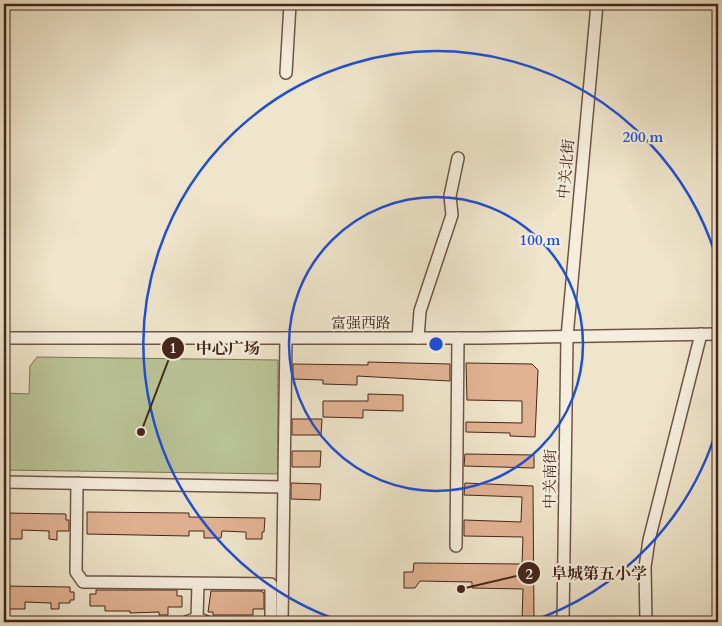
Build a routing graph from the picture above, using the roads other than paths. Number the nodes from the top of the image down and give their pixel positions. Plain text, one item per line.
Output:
1 (290, 4) edge
2 (597, 4) edge
3 (286, 73) dead end
4 (458, 158) dead end
5 (701, 334) junction
6 (718, 334) edge
7 (567, 337) junction
8 (4, 338) edge
9 (286, 338) junction
10 (418, 338) junction
11 (458, 338) junction
12 (4, 482) edge
13 (77, 483) junction
14 (284, 487) junction
15 (456, 546) dead end
16 (198, 584) junction
17 (202, 620) edge
18 (186, 622) edge
19 (271, 622) edge
20 (282, 622) edge
21 (563, 622) edge
22 (646, 622) edge

1 - 3 street
2 - 7 street, 中关北街
4 - 10 street
5 - 6 street, 富强西路
5 - 7 street, 富强西路
5 - 22 street
7 - 11 street, 富强西路
7 - 21 street, 中关南街
8 - 9 street, 富强西路
9 - 10 street, 富强西路
9 - 14 street
10 - 11 street, 富强西路
11 - 15 street
12 - 13 street
13 - 14 street
13 - 16 street
14 - 20 street
16 - 17 street
16 - 19 street
17 - 18 street

